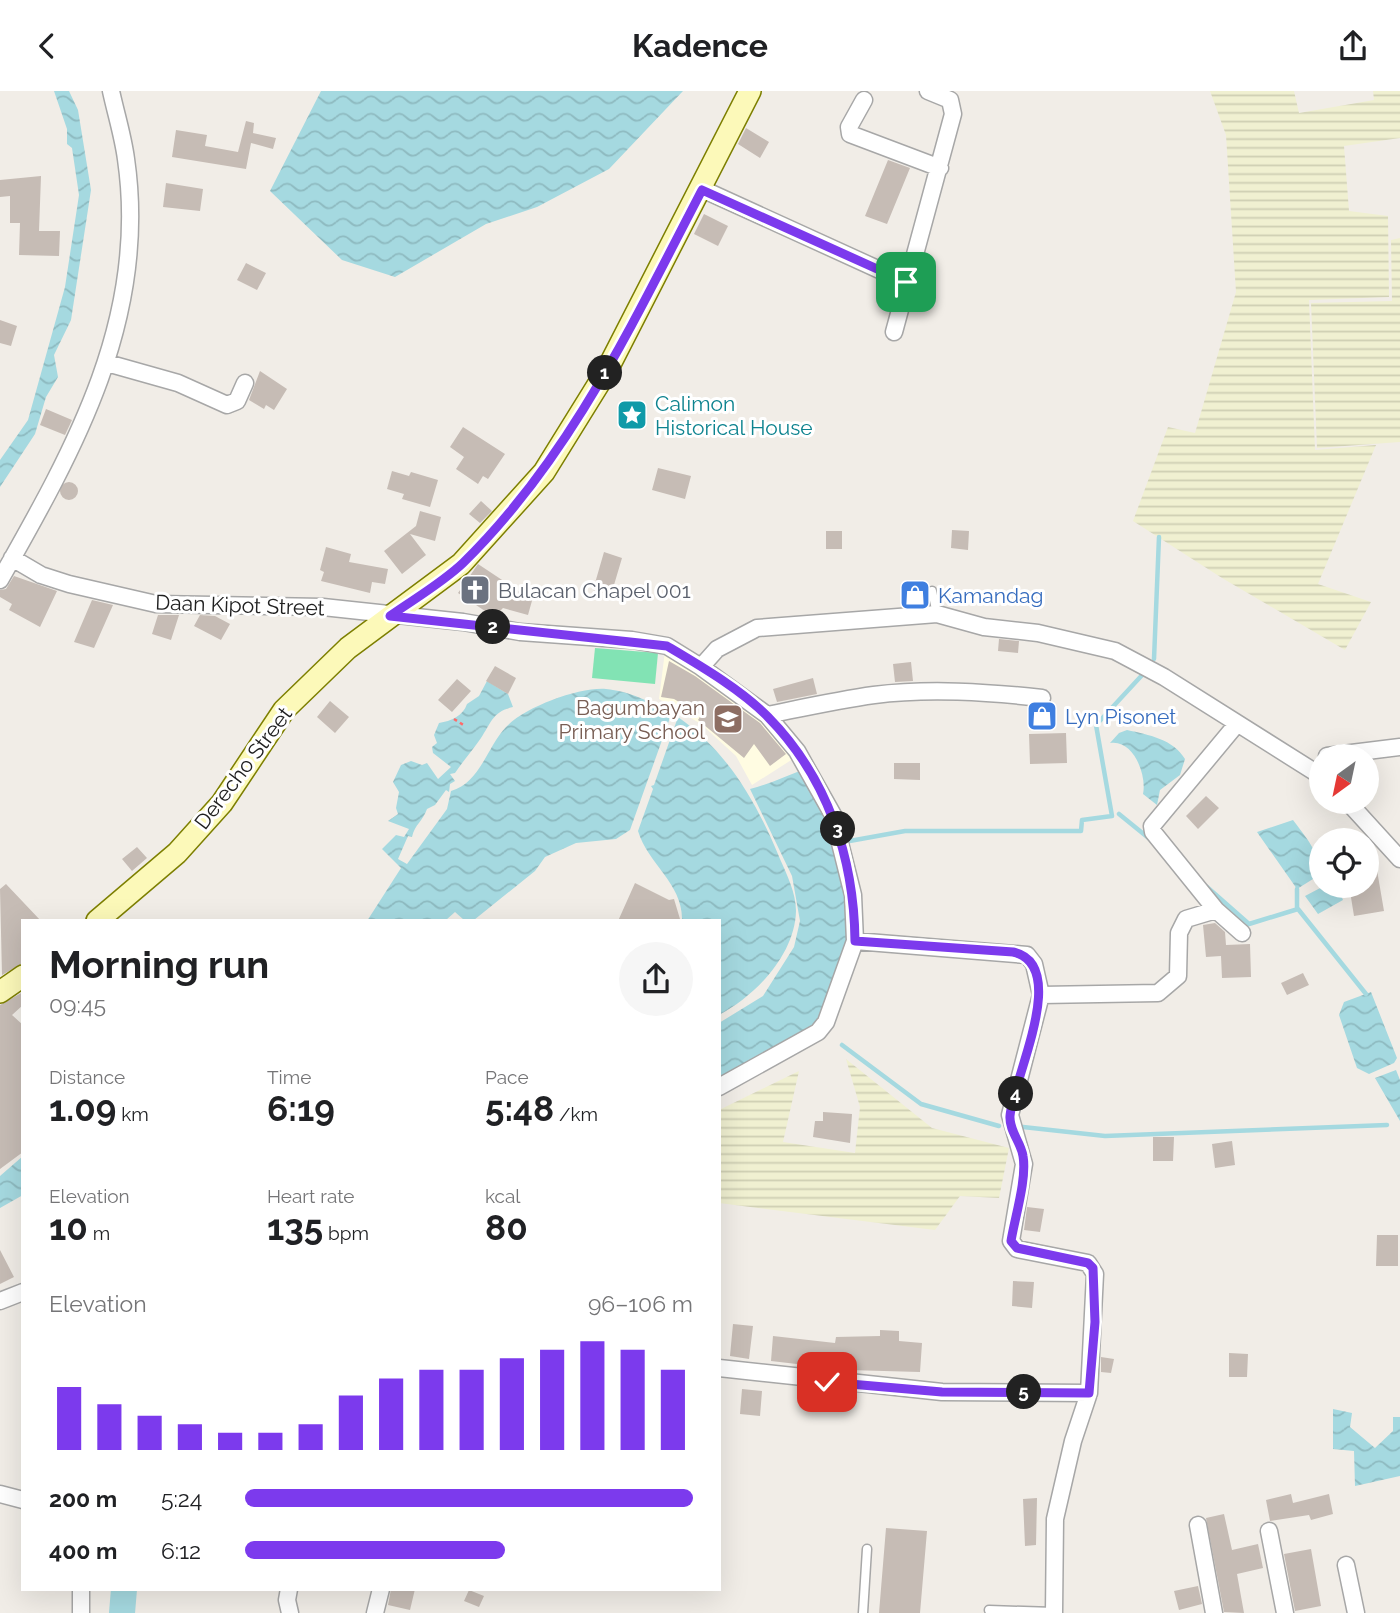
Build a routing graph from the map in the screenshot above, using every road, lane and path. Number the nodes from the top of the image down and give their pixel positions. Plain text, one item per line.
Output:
1 (111, 91) edge
2 (750, 91) edge
3 (928, 91) edge
4 (864, 100) dead end
5 (940, 169) junction
6 (702, 190) junction
7 (906, 282) junction
8 (894, 332) dead end
9 (107, 363) junction
10 (246, 383) dead end
11 (12, 558) junction
12 (0, 580) edge
13 (932, 591) dead end
14 (937, 614) junction
15 (390, 616) junction
16 (701, 667) junction
17 (1042, 698) dead end
18 (767, 715) junction
19 (454, 719) dead end
20 (1236, 725) junction
21 (464, 726) dead end
22 (1400, 747) edge
23 (1379, 750) edge
24 (1309, 759) edge
25 (1300, 761) junction
26 (1309, 767) edge
27 (1360, 814) edge
28 (1400, 859) edge
29 (1216, 910) junction
30 (99, 919) edge
31 (1241, 933) dead end
32 (855, 941) junction
33 (21, 977) edge
34 (0, 992) edge
35 (1041, 995) junction
36 (721, 1086) edge
37 (21, 1292) edge
38 (0, 1301) edge
39 (721, 1368) edge
40 (1089, 1393) junction
41 (0, 1494) edge
42 (21, 1499) edge
43 (1198, 1525) dead end
44 (1269, 1531) dead end
45 (867, 1549) dead end
46 (1346, 1565) dead end
47 (81, 1591) edge
48 (289, 1591) edge
49 (380, 1591) edge
50 (989, 1610) dead end
51 (81, 1613) edge
52 (290, 1613) edge
53 (375, 1613) edge
54 (863, 1613) edge
55 (1054, 1613) edge
56 (1214, 1613) edge
57 (1285, 1613) edge
58 (1356, 1613) edge

1 - 9 street
2 - 6 main road, Derecho Street
3 - 5 street
4 - 5 street
5 - 7 street
6 - 7 street
6 - 15 main road, Derecho Street
7 - 8 street
9 - 10 street
9 - 11 street
11 - 12 street
11 - 15 street, Daan Kipot Street
13 - 14 lane
14 - 16 street
14 - 20 street
15 - 16 street, Daan Kipot Street
15 - 30 main road, Derecho Street
16 - 18 street, Daan Kipot Street
17 - 18 street
18 - 32 street, Daan Kipot Street
19 - 21 path
20 - 25 street
20 - 29 street
22 - 23 street
24 - 25 street
25 - 26 street
27 - 28 street
29 - 31 street
29 - 35 street
32 - 35 street
32 - 36 street
33 - 34 main road
35 - 40 street
37 - 38 street
39 - 40 street
40 - 55 street
41 - 42 street
43 - 56 street
44 - 57 street
45 - 54 lane
46 - 58 street
47 - 51 street
48 - 52 street
49 - 53 street
50 - 55 lane

